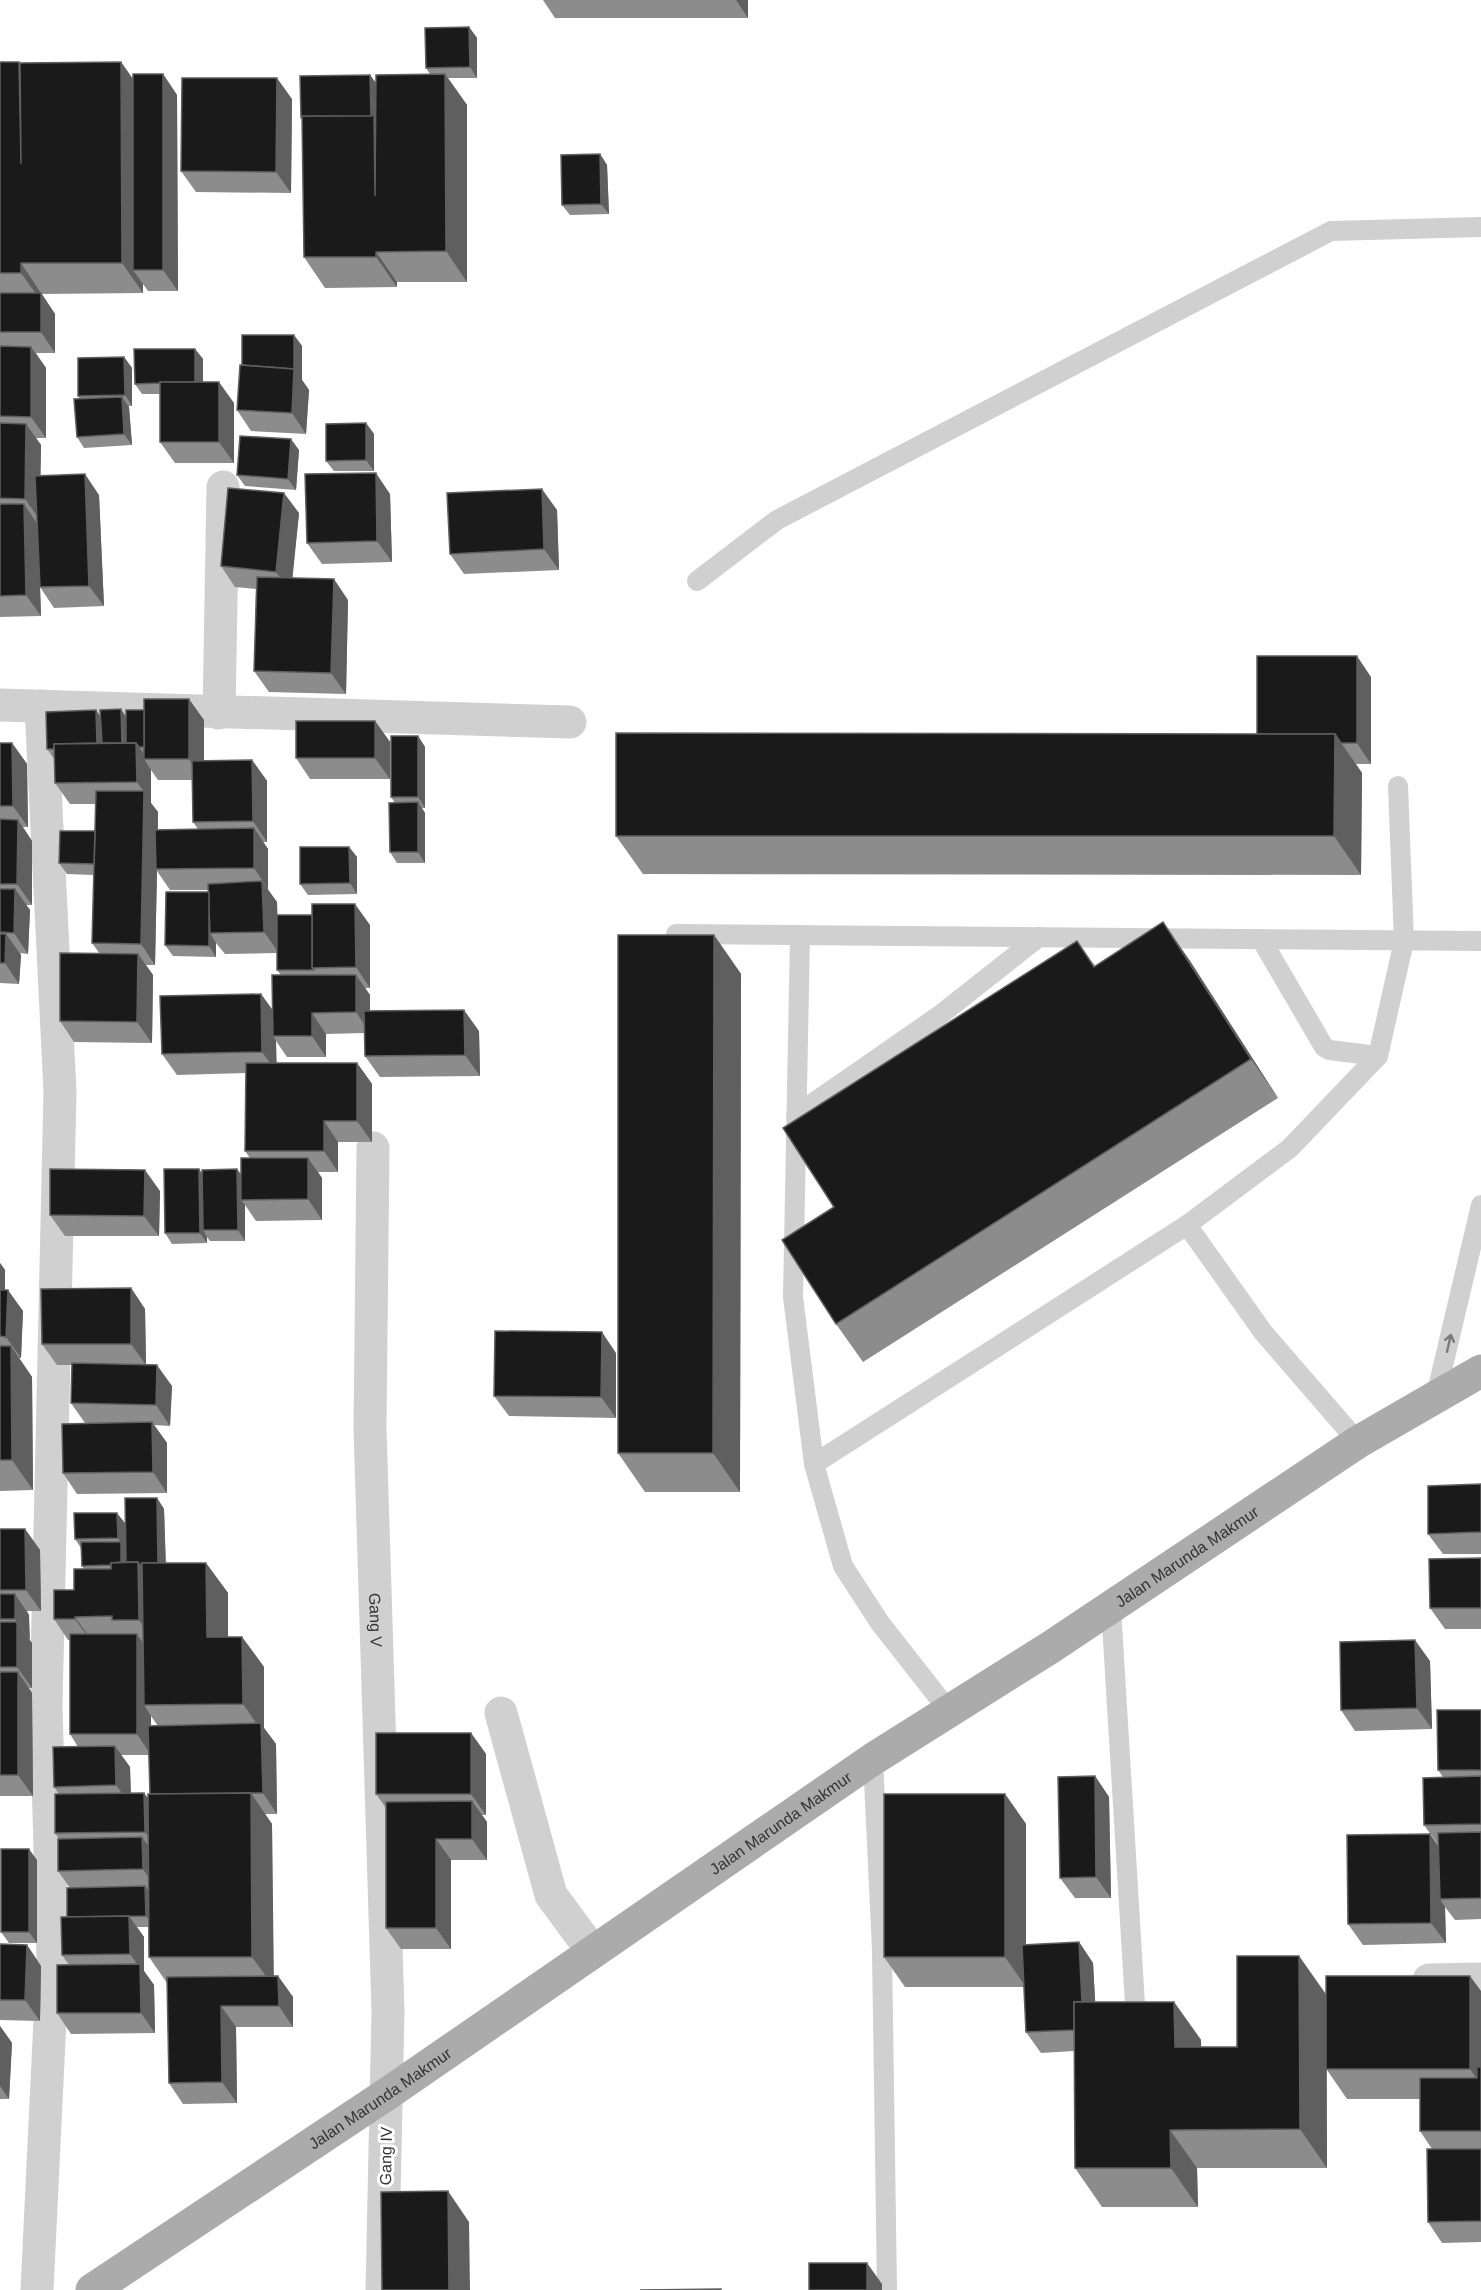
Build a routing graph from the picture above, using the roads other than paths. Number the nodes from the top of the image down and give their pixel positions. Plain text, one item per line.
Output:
1 (1481, 227) edge
2 (223, 487) dead end
3 (697, 580) dead end
4 (0, 705) edge
5 (41, 706) junction
6 (219, 713) junction
7 (570, 722) dead end
8 (1398, 786) dead end
9 (676, 934) edge
10 (800, 935) junction
11 (1039, 938) junction
12 (1261, 939) junction
13 (1404, 940) junction
14 (1481, 941) edge
15 (1378, 1056) junction
16 (796, 1115) junction
17 (373, 1148) dead end
18 (1481, 1205) edge
19 (1186, 1225) junction
20 (1481, 1371) edge
21 (1436, 1400) junction
22 (1358, 1442) junction
23 (814, 1464) junction
24 (1111, 1607) junction
25 (949, 1711) junction
26 (501, 1713) dead end
27 (873, 1759) junction
28 (593, 1952) junction
29 (1481, 1979) edge
30 (1402, 1981) edge
31 (1135, 2004) edge
32 (387, 2094) junction
33 (37, 2290) edge
34 (92, 2290) edge
35 (382, 2290) edge
36 (887, 2290) edge

1 - 3 lane
2 - 6 street
4 - 5 street
5 - 6 street
5 - 33 street
6 - 7 street
8 - 13 lane
9 - 10 lane
10 - 11 lane
10 - 16 lane
11 - 12 lane
11 - 16 lane
12 - 13 lane
12 - 15 lane
13 - 14 lane
13 - 15 lane
15 - 19 lane
16 - 23 lane
17 - 32 street, Gang V
21 -> 18 lane
19 - 22 lane
19 - 23 lane
20 - 21 main road, Jalan Marunda Makmur
21 - 22 main road, Jalan Marunda Makmur
22 - 24 main road, Jalan Marunda Makmur
23 - 25 lane
24 - 25 main road, Jalan Marunda Makmur
24 - 31 lane
25 - 27 main road, Jalan Marunda Makmur
26 - 28 street
27 - 28 main road, Jalan Marunda Makmur
27 - 36 lane
28 - 32 main road, Jalan Marunda Makmur
29 - 30 street
32 - 34 main road, Jalan Marunda Makmur
32 - 35 street, Gang IV

